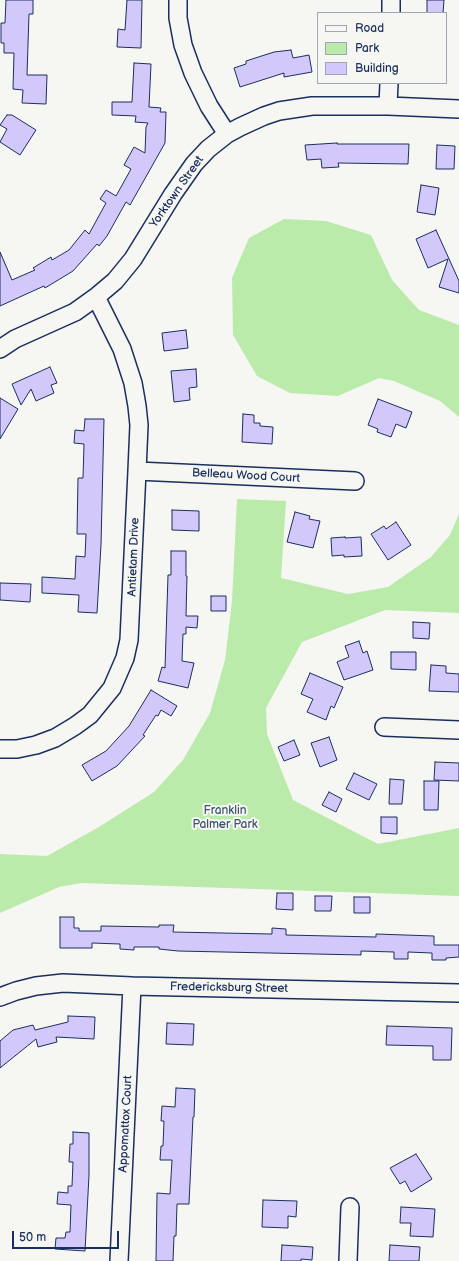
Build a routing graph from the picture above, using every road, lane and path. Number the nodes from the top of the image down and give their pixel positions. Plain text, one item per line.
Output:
1 (178, 0) edge
2 (391, 0) edge
3 (390, 12) edge
4 (389, 84) edge
5 (388, 106) junction
6 (459, 108) edge
7 (227, 134) junction
8 (96, 298) junction
9 (0, 349) edge
10 (137, 471) junction
11 (355, 481) dead end
12 (384, 727) dead end
13 (459, 730) edge
14 (0, 750) edge
15 (132, 986) junction
16 (459, 993) edge
17 (0, 997) edge
18 (350, 1207) dead end
19 (119, 1261) edge
20 (348, 1261) edge

1 - 7 street
2 - 3 street
4 - 5 street
5 - 6 street, Yorktown Street
5 - 7 street, Yorktown Street
7 - 8 street, Yorktown Street
8 - 9 street, Yorktown Street
8 - 10 street, Antietam Drive
10 - 11 street, Belleau Wood Court
10 - 14 street, Antietam Drive
12 - 13 street
15 - 16 street, Fredericksburg Street
15 - 17 street, Fredericksburg Street
15 - 19 street, Appomattox Court
18 - 20 street

